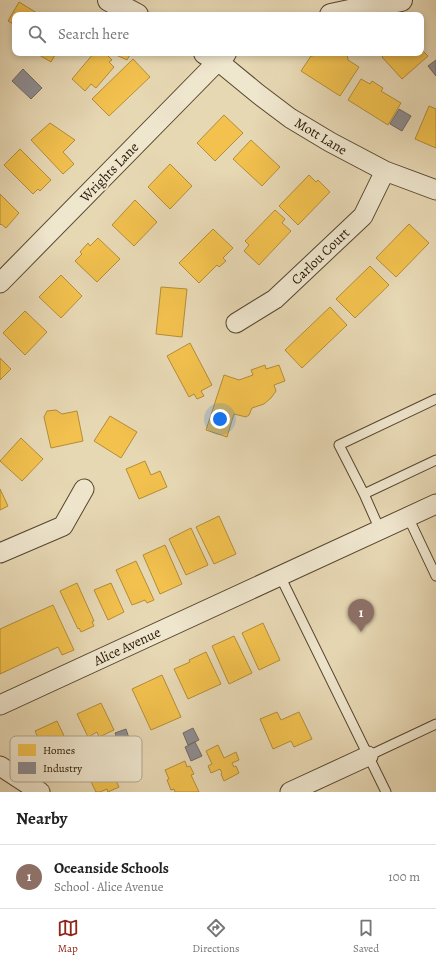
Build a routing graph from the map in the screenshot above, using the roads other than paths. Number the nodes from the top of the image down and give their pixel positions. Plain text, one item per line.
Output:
1 (109, 0) edge
2 (401, 0) edge
3 (131, 12) edge
4 (345, 12) edge
5 (216, 56) edge
6 (385, 172) junction
7 (436, 190) edge
8 (0, 283) edge
9 (236, 322) dead end
10 (436, 399) edge
11 (436, 460) edge
12 (84, 489) dead end
13 (364, 494) junction
14 (436, 504) edge
15 (408, 517) junction
16 (380, 530) junction
17 (0, 553) edge
18 (280, 576) junction
19 (436, 576) edge
20 (0, 705) edge
21 (436, 724) edge
22 (368, 756) junction
23 (0, 766) edge
24 (10, 772) edge
25 (25, 782) edge
26 (40, 792) edge
27 (290, 792) edge
28 (386, 792) edge

1 - 3 street
2 - 4 street
5 - 6 street, Mott Lane
5 - 8 street, Wrights Lane
6 - 7 street, Mott Lane
6 - 9 street, Carlou Court
10 - 13 lane
11 - 13 lane
12 - 17 street
13 - 16 lane
14 - 15 street, Alice Avenue
15 - 16 street, Alice Avenue
15 - 19 lane
16 - 18 street, Alice Avenue
18 - 20 street, Alice Avenue
18 - 22 lane
21 - 22 lane
22 - 27 street
22 - 28 lane
23 - 24 street
25 - 26 street

